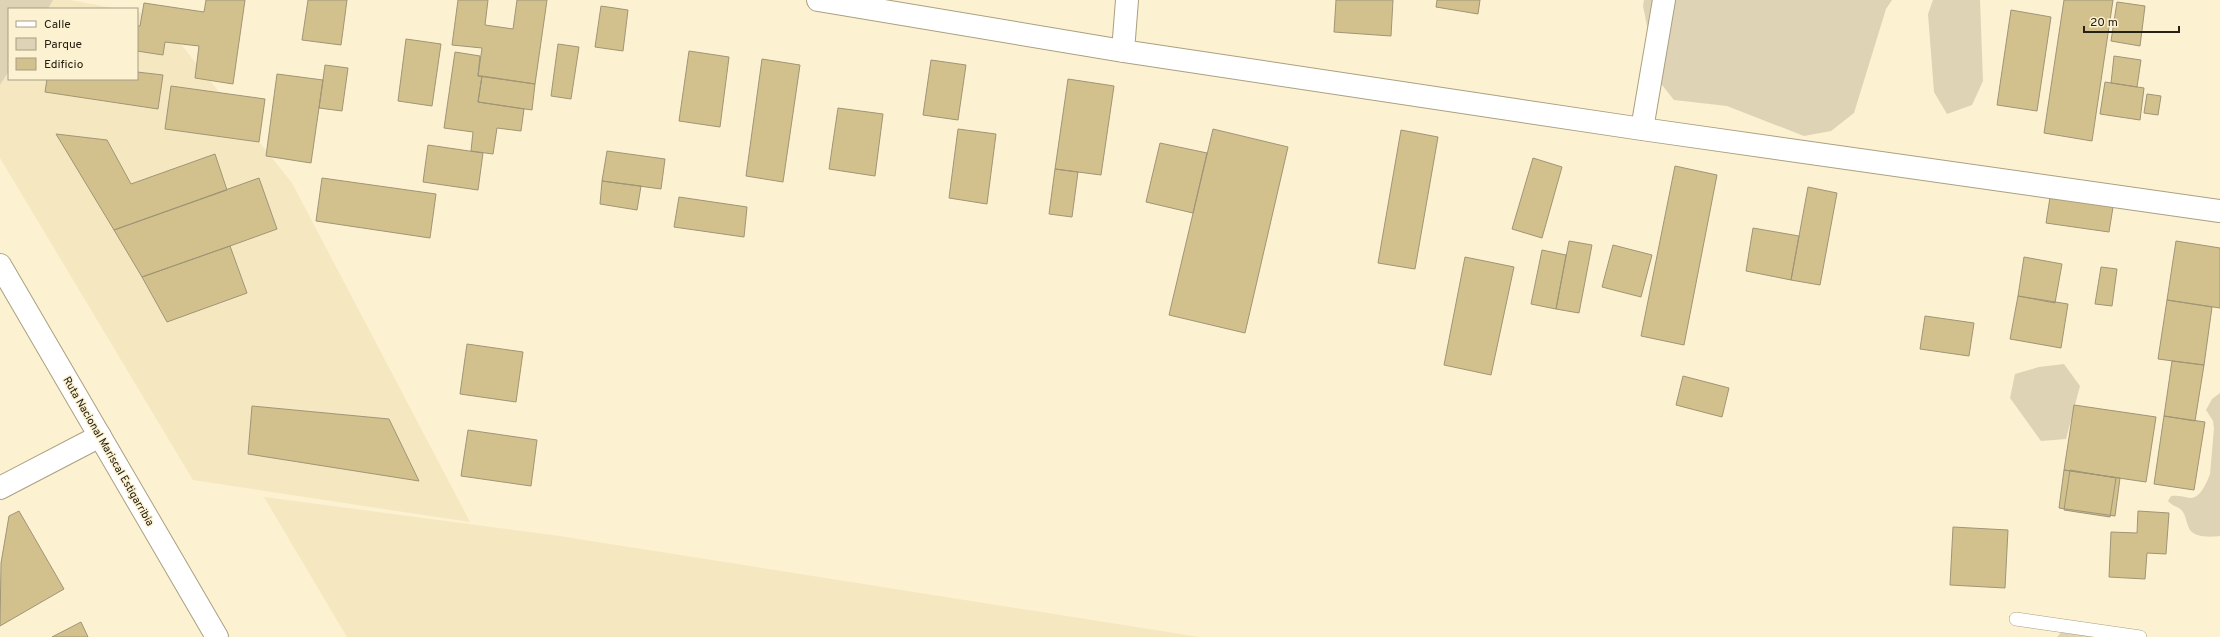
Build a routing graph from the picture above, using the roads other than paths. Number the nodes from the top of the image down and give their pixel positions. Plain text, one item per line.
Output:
1 (818, 0) edge
2 (1127, 0) edge
3 (1664, 0) edge
4 (1123, 51) junction
5 (1642, 129) junction
6 (2220, 211) edge
7 (0, 265) edge
8 (100, 436) junction
9 (0, 488) edge
10 (2016, 618) dead end
11 (217, 637) edge
12 (2140, 637) edge

1 - 4 street
2 - 4 street
3 - 5 street
4 - 5 street
5 - 6 street
7 - 8 street, Ruta Nacional Mariscal Estigarribia
8 - 9 street
8 - 11 street, Ruta Nacional Mariscal Estigarribia
10 - 12 lane

